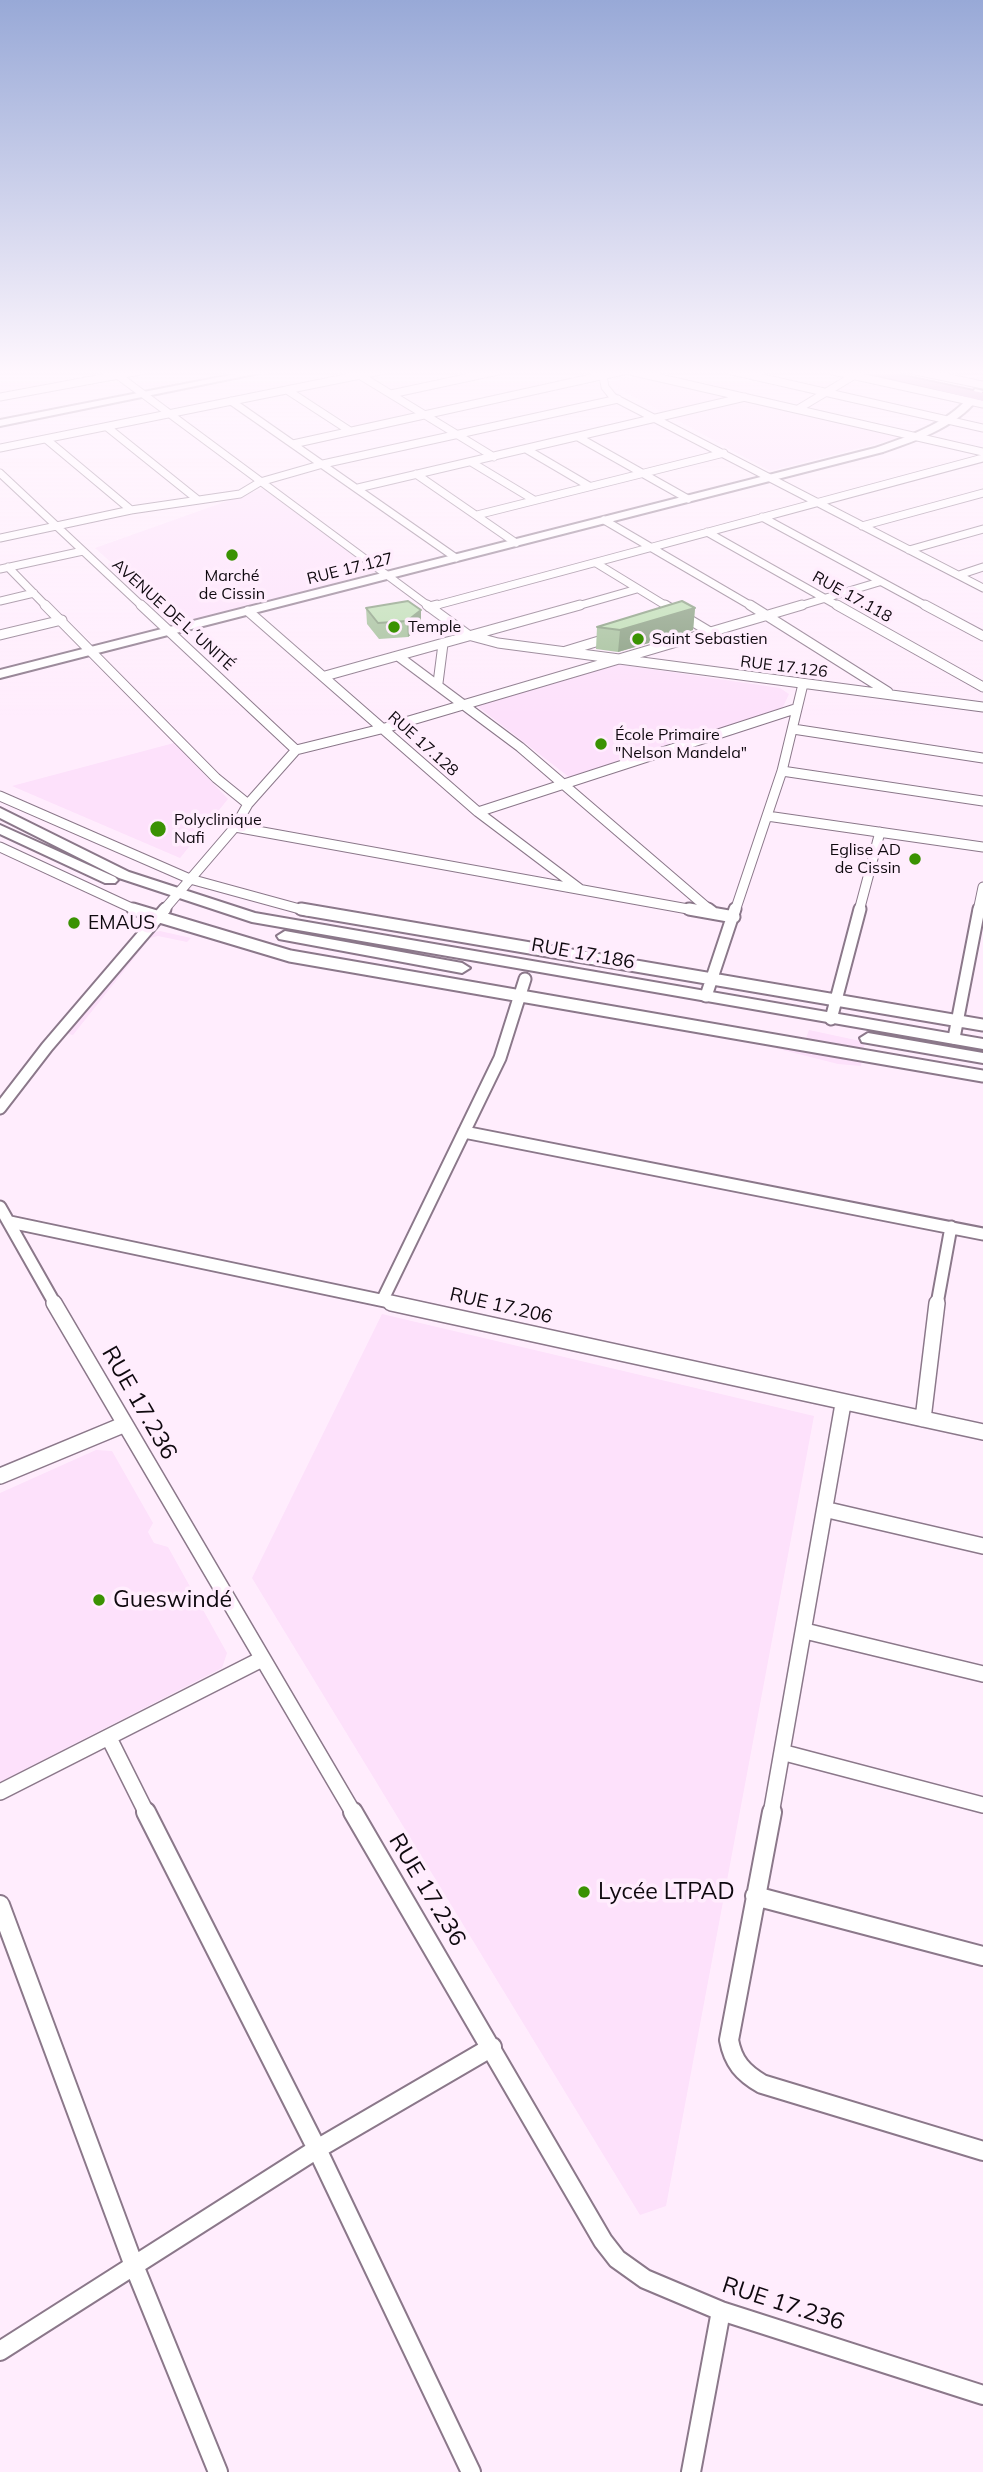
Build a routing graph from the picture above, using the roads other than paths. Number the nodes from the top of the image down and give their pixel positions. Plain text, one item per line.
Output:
1 (13, 486) edge
2 (103, 486) edge
3 (181, 486) edge
4 (256, 486) edge
5 (266, 486) edge
6 (365, 486) edge
7 (434, 486) edge
8 (511, 486) edge
9 (588, 486) edge
10 (666, 486) edge
11 (739, 486) edge
12 (788, 486) edge
13 (876, 486) edge
14 (358, 488) joint
15 (983, 493) edge
16 (688, 499) junction
17 (198, 500) junction
18 (534, 500) junction
19 (817, 502) junction
20 (131, 510) junction
21 (477, 515) junction
22 (762, 517) junction
23 (604, 520) junction
24 (862, 526) junction
25 (54, 527) junction
26 (983, 528) edge
27 (707, 532) junction
28 (0, 538) edge
29 (516, 542) junction
30 (651, 546) junction
31 (909, 550) junction
32 (83, 551) junction
33 (456, 558) junction
34 (596, 563) junction
35 (4, 568) edge
36 (983, 568) edge
37 (388, 575) junction
38 (959, 575) junction
39 (879, 582) junction
40 (983, 588) edge
41 (637, 589) junction
42 (34, 593) junction
43 (825, 597) junction
44 (0, 601) edge
45 (429, 607) junction
46 (248, 611) junction
47 (681, 615) junction
48 (767, 615) junction
49 (668, 619) edge
50 (62, 620) junction
51 (170, 631) junction
52 (628, 632) edge
53 (710, 632) junction
54 (0, 635) edge
55 (468, 635) junction
56 (983, 636) edge
57 (443, 644) junction
58 (92, 650) junction
59 (562, 652) junction
60 (398, 656) junction
61 (618, 659) junction
62 (0, 674) edge
63 (325, 676) junction
64 (438, 683) junction
65 (803, 684) junction
66 (983, 687) edge
67 (892, 694) junction
68 (464, 704) junction
69 (983, 707) edge
70 (795, 709) junction
71 (385, 729) junction
72 (793, 729) junction
73 (296, 750) junction
74 (983, 758) edge
75 (782, 771) junction
76 (564, 784) junction
77 (0, 796) edge
78 (983, 801) edge
79 (248, 804) junction
80 (0, 812) edge
81 (478, 812) junction
82 (768, 816) junction
83 (235, 827) junction
84 (0, 828) edge
85 (880, 832) junction
86 (0, 847) edge
87 (983, 847) edge
88 (190, 879) junction
89 (983, 887) edge
90 (584, 892) junction
91 (173, 899) junction
92 (982, 902) edge
93 (713, 913) junction
94 (734, 917) junction
95 (157, 918) junction
96 (971, 956) junction
97 (983, 958) edge
98 (522, 987) junction
99 (708, 989) junction
100 (836, 1001) junction
101 (831, 1019) junction
102 (958, 1021) junction
103 (983, 1025) edge
104 (954, 1038) junction
105 (983, 1044) edge
106 (983, 1058) edge
107 (983, 1076) edge
108 (0, 1108) edge
109 (464, 1132) junction
110 (0, 1207) edge
111 (10, 1222) junction
112 (951, 1227) junction
113 (983, 1234) edge
114 (383, 1299) junction
115 (843, 1404) junction
116 (923, 1419) junction
117 (122, 1425) junction
118 (983, 1432) edge
119 (0, 1476) edge
120 (828, 1510) junction
121 (983, 1546) edge
122 (805, 1631) junction
123 (260, 1660) junction
124 (983, 1674) edge
125 (109, 1738) junction
126 (785, 1753) junction
127 (0, 1792) edge
128 (983, 1805) edge
129 (755, 1896) junction
130 (0, 1905) edge
131 (983, 1956) edge
132 (492, 2047) junction
133 (317, 2149) junction
134 (983, 2151) edge
135 (133, 2263) junction
136 (721, 2311) junction
137 (0, 2351) edge
138 (983, 2395) edge
139 (218, 2472) edge
140 (471, 2472) edge
141 (691, 2472) edge

1 - 25 street, AVENUE DE L´UNITÉ
2 - 20 street
3 - 17 street
4 - 17 street
5 - 37 street
6 - 14 street
7 - 21 street
8 - 18 street
9 - 18 street
10 - 16 street
11 - 16 street, RUE 17.127
12 - 19 street
13 - 19 street
14 - 33 street
15 - 24 street
16 - 23 street, RUE 17.127
17 - 20 street
18 - 21 street
19 - 22 street
19 - 24 street
20 - 25 street
21 - 29 street
22 - 27 street
22 - 39 street
23 - 29 street, RUE 17.127
23 - 30 street
24 - 31 street
25 - 28 street
25 - 32 street, AVENUE DE L´UNITÉ
26 - 31 street
27 - 30 street
27 - 43 street, RUE 17.118
29 - 33 street, RUE 17.127
30 - 34 street
30 - 48 street
31 - 38 street
32 - 35 street
32 - 51 street, AVENUE DE L´UNITÉ
33 - 37 street, RUE 17.127
34 - 41 street
34 - 45 street
35 - 42 street
36 - 38 street
37 - 45 street
37 - 46 street, RUE 17.127
38 - 40 street
39 - 43 street
39 - 56 street
41 - 47 street
41 - 55 street
42 - 44 street
42 - 50 street
43 - 48 street
43 - 66 street, RUE 17.118
45 - 55 street
46 - 51 street, RUE 17.127
46 - 63 street, RUE 17.128
47 - 49 street
47 - 53 street
48 - 53 street
48 - 67 street
50 - 54 street
50 - 58 street
51 - 58 street, RUE 17.127
51 - 73 street, AVENUE DE L´UNITÉ
52 - 59 street
53 - 61 street
55 - 57 street
55 - 59 street, RUE 17.126
57 - 60 street
57 - 64 street
58 - 62 street, RUE 17.127
58 - 79 street
59 - 61 street, RUE 17.126
60 - 63 street
60 - 64 street
61 - 65 street, RUE 17.126
61 - 68 street
63 - 71 street, RUE 17.128
64 - 68 street
65 - 67 street, RUE 17.126
65 - 70 street
67 - 69 street, RUE 17.126
68 - 71 street
68 - 76 street
70 - 72 street
70 - 76 street
71 - 73 street
71 - 81 street, RUE 17.128
72 - 74 street
72 - 75 street
73 - 79 street
75 - 78 street
75 - 82 street
76 - 81 street
76 - 93 street
77 - 88 street
79 - 83 street
80 - 91 street
81 - 90 street, RUE 17.128
82 - 85 street
82 - 94 street
83 - 88 street
83 - 90 street
84 - 91 street
85 - 87 street
85 - 100 street
86 - 95 street
88 - 91 street
88 - 99 street
89 - 92 street
90 - 93 street
91 - 95 street
91 - 98 street
91 - 99 street, RUE 17.186
92 - 96 street
93 - 94 street
94 - 99 street
95 - 98 street
95 - 108 street
96 - 97 street
96 - 102 street
98 - 106 street
98 - 107 street
98 - 109 street
99 - 100 street
99 - 101 street, RUE 17.186
100 - 101 street
100 - 102 street
101 - 104 street, RUE 17.186
102 - 103 street
102 - 104 street
104 - 105 street, RUE 17.186
109 - 112 street
109 - 114 street
110 - 111 street, RUE 17.236
111 - 114 street, RUE 17.206
111 - 117 street, RUE 17.236
112 - 113 street
112 - 116 street
114 - 115 street, RUE 17.206
115 - 116 street, RUE 17.206
115 - 120 street
116 - 118 street, RUE 17.206
117 - 119 street
117 - 123 street, RUE 17.236
120 - 121 street
120 - 122 street
122 - 124 street
122 - 126 street
123 - 125 street
123 - 132 street, RUE 17.236
125 - 127 street
125 - 133 street
126 - 128 street
126 - 129 street
129 - 131 street
129 - 134 street
130 - 135 street
132 - 133 street
132 - 136 street, RUE 17.236
133 - 135 street
133 - 140 street
135 - 137 street
135 - 139 street
136 - 138 street, RUE 17.236
136 - 141 street

